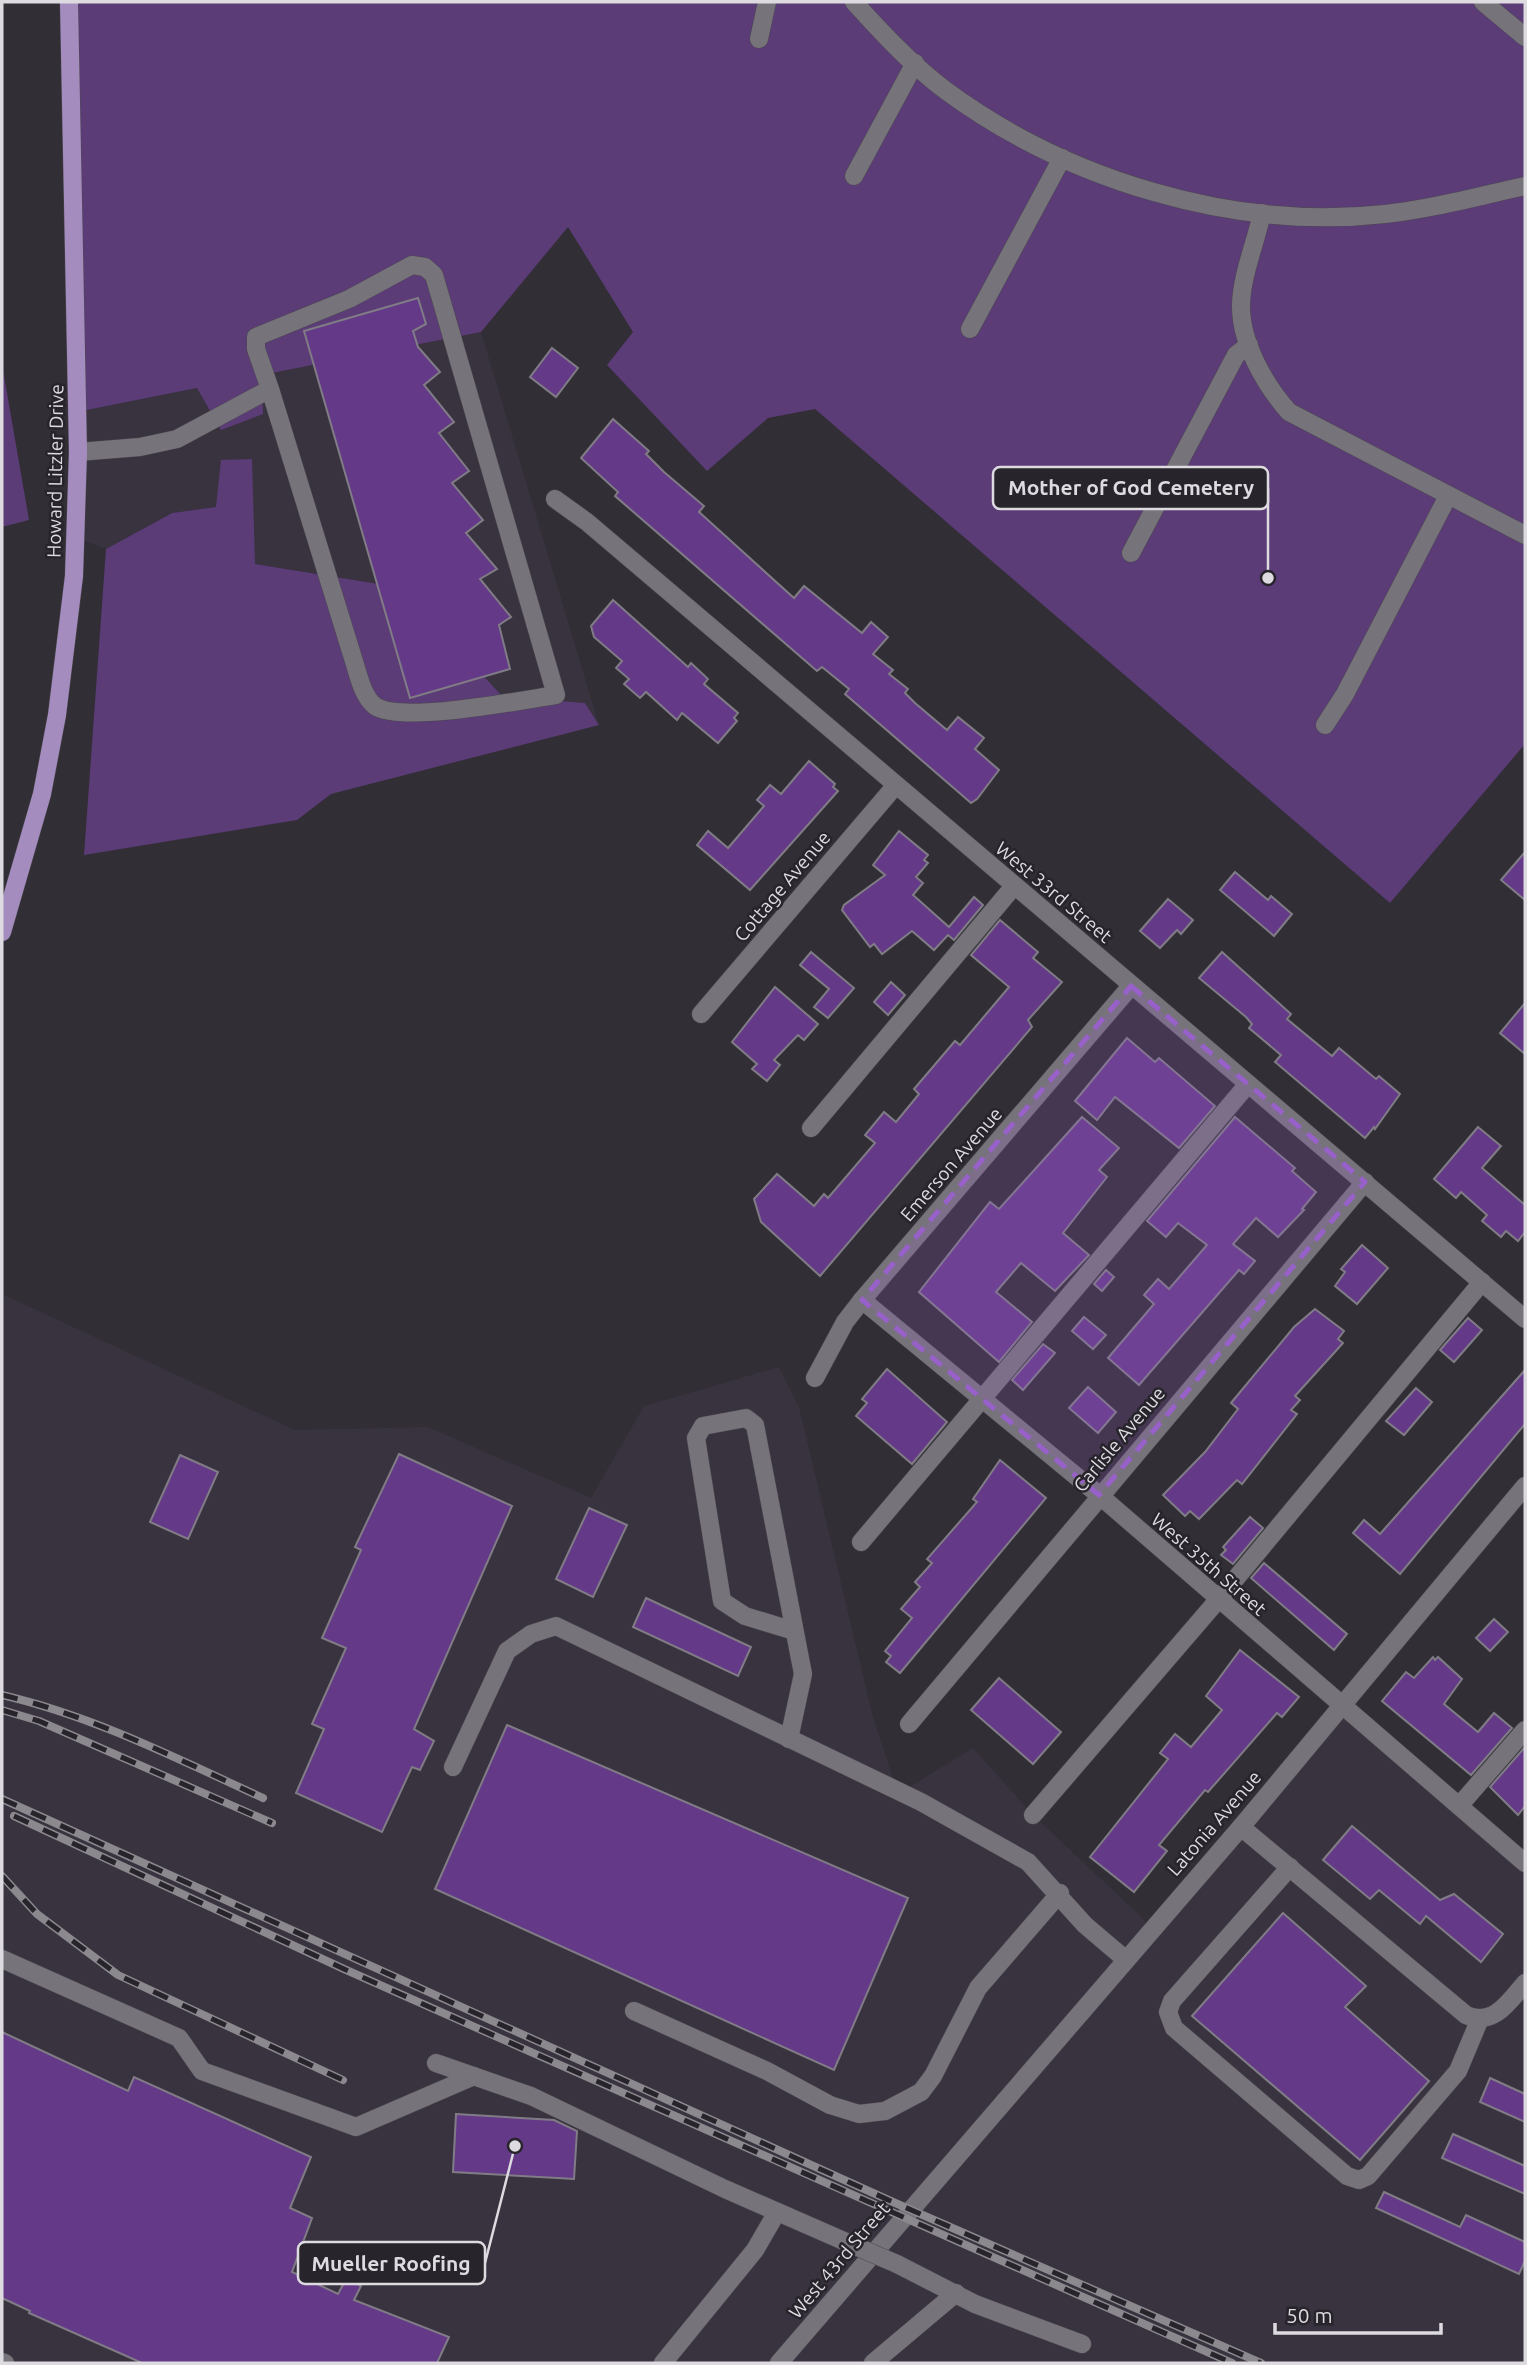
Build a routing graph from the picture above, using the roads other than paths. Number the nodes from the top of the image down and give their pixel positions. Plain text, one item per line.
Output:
1 (69, 2) edge
2 (767, 2) edge
3 (854, 2) edge
4 (1483, 2) edge
5 (1525, 37) edge
6 (759, 39) dead end
7 (915, 63) junction
8 (1062, 158) junction
9 (853, 176) dead end
10 (1525, 186) edge
11 (1262, 213) junction
12 (970, 329) dead end
13 (1250, 345) junction
14 (270, 389) junction
15 (78, 452) junction
16 (1448, 496) junction
17 (555, 499) dead end
18 (1525, 535) edge
19 (1131, 553) dead end
20 (1325, 725) dead end
21 (896, 785) junction
22 (1014, 886) junction
23 (2, 932) edge
24 (1131, 986) junction
25 (701, 1014) dead end
26 (1248, 1084) junction
27 (811, 1128) dead end
28 (1364, 1182) junction
29 (1482, 1282) junction
30 (862, 1300) junction
31 (1525, 1319) edge
32 (815, 1378) dead end
33 (981, 1399) junction
34 (1525, 1486) edge
35 (1098, 1496) junction
36 (861, 1542) dead end
37 (1217, 1601) junction
38 (794, 1631) junction
39 (1340, 1706) junction
40 (909, 1724) dead end
41 (1525, 1730) edge
42 (789, 1739) junction
43 (453, 1767) dead end
44 (1460, 1806) junction
45 (1033, 1815) dead end
46 (1241, 1826) junction
47 (1525, 1863) edge
48 (1290, 1867) junction
49 (1060, 1893) junction
50 (2, 1959) edge
51 (1125, 1959) junction
52 (1525, 1983) edge
53 (634, 2011) dead end
54 (1479, 2021) junction
55 (436, 2063) dead end
56 (474, 2076) junction
57 (931, 2184) joint
58 (777, 2212) junction
59 (956, 2293) junction
60 (1082, 2344) dead end
61 (663, 2363) edge
62 (779, 2363) edge
63 (873, 2363) edge

1 - 15 main road, Howard Litzler Drive
2 - 6 street
3 - 7 street
4 - 5 street
7 - 8 street
7 - 9 street
8 - 11 street
8 - 12 street
10 - 11 street
11 - 13 street
13 - 16 street
13 - 19 street
14 - 14 street
14 - 15 street
15 - 23 main road, Howard Litzler Drive
16 - 18 street
16 - 20 street
17 - 21 street, West 33rd Street
21 - 22 street, West 33rd Street
21 - 25 street, Cottage Avenue
22 - 24 street, West 33rd Street
22 - 27 street
24 - 26 street, West 33rd Street
24 - 30 street, Emerson Avenue
26 - 28 street, West 33rd Street
26 - 33 street
28 - 29 street, West 33rd Street
28 - 35 street, Carlisle Avenue
29 - 31 street, West 33rd Street
29 - 37 street
30 - 32 street, Emerson Avenue
30 - 33 street, West 35th Street
33 - 35 street, West 35th Street
33 - 36 street
34 - 39 street, Latonia Avenue
35 - 37 street, West 35th Street
35 - 40 street, Carlisle Avenue
37 - 39 street, West 35th Street
37 - 45 street
38 - 38 street
38 - 42 street
39 - 44 street, West 35th Street
39 - 46 street, Latonia Avenue
41 - 44 street
42 - 43 street
42 - 49 street
44 - 47 street, West 35th Street
46 - 48 street
46 - 51 street, Latonia Avenue
48 - 54 street
48 - 54 street
49 - 51 street
49 - 53 street
50 - 56 street
51 - 57 street, Latonia Avenue
52 - 54 street
55 - 56 street
56 - 58 street
57 - 62 street, West 43rd Street
58 - 59 street, bridge
58 - 61 street
59 - 60 street
59 - 63 street

